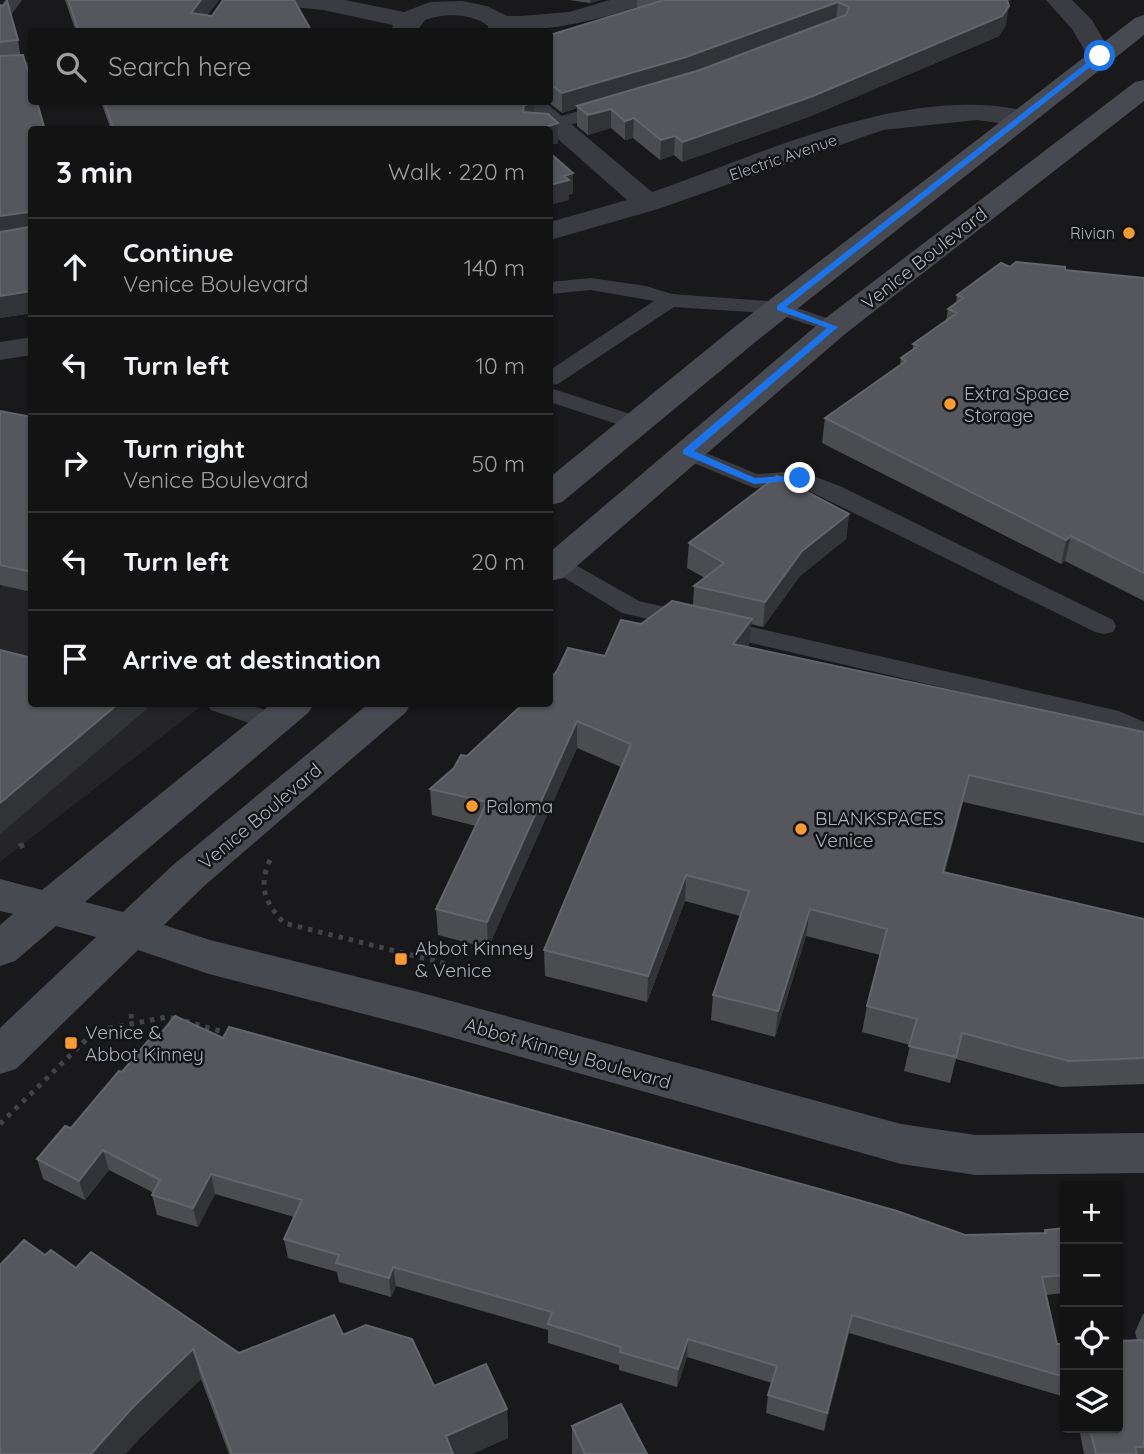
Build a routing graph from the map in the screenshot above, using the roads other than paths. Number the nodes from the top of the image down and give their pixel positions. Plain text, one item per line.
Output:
1 (14, 0) edge
2 (281, 0) edge
3 (634, 0) edge
4 (1058, 0) edge
5 (455, 3) edge
6 (0, 18) edge
7 (1144, 23) edge
8 (405, 26) edge
9 (501, 27) edge
10 (1100, 56) junction
11 (28, 67) edge
12 (0, 68) edge
13 (1144, 88) edge
14 (626, 103) edge
15 (531, 105) edge
16 (1020, 118) junction
17 (543, 126) edge
18 (547, 126) edge
19 (553, 134) edge
20 (648, 203) junction
21 (553, 230) edge
22 (553, 288) edge
23 (670, 300) junction
24 (780, 308) junction
25 (834, 327) junction
26 (28, 347) edge
27 (0, 351) edge
28 (553, 377) edge
29 (553, 396) edge
30 (638, 424) junction
31 (687, 452) junction
32 (553, 492) edge
33 (553, 558) edge
34 (553, 560) edge
35 (1104, 626) dead end
36 (241, 707) edge
37 (389, 707) edge
38 (284, 713) edge
39 (1144, 733) edge
40 (0, 895) edge
41 (53, 908) junction
42 (129, 930) junction
43 (0, 949) edge
44 (0, 1056) edge
45 (1144, 1153) edge

1 - 6 lane
2 - 8 street
3 - 9 street
4 - 10 street
5 - 8 street
5 - 9 street
7 - 10 main road
10 - 16 main road
11 - 12 lane
13 - 25 main road, Venice Boulevard
14 - 18 lane
15 - 17 street
16 - 20 street, Electric Avenue
16 - 24 main road
19 - 20 street
20 - 21 street, Electric Avenue
22 - 23 lane
23 - 24 lane
23 - 28 lane
24 - 25 lane
24 - 30 main road
25 - 31 main road, Venice Boulevard
26 - 27 street
29 - 30 lane
30 - 32 main road
31 - 33 main road, Venice Boulevard
31 - 35 lane
34 - 39 lane
36 - 38 lane
37 - 42 main road, Venice Boulevard
38 - 41 main road
40 - 41 main road, Abbot Kinney Boulevard
41 - 42 main road, Abbot Kinney Boulevard
41 - 43 main road
42 - 44 main road, Venice Boulevard
42 - 45 main road, Abbot Kinney Boulevard

